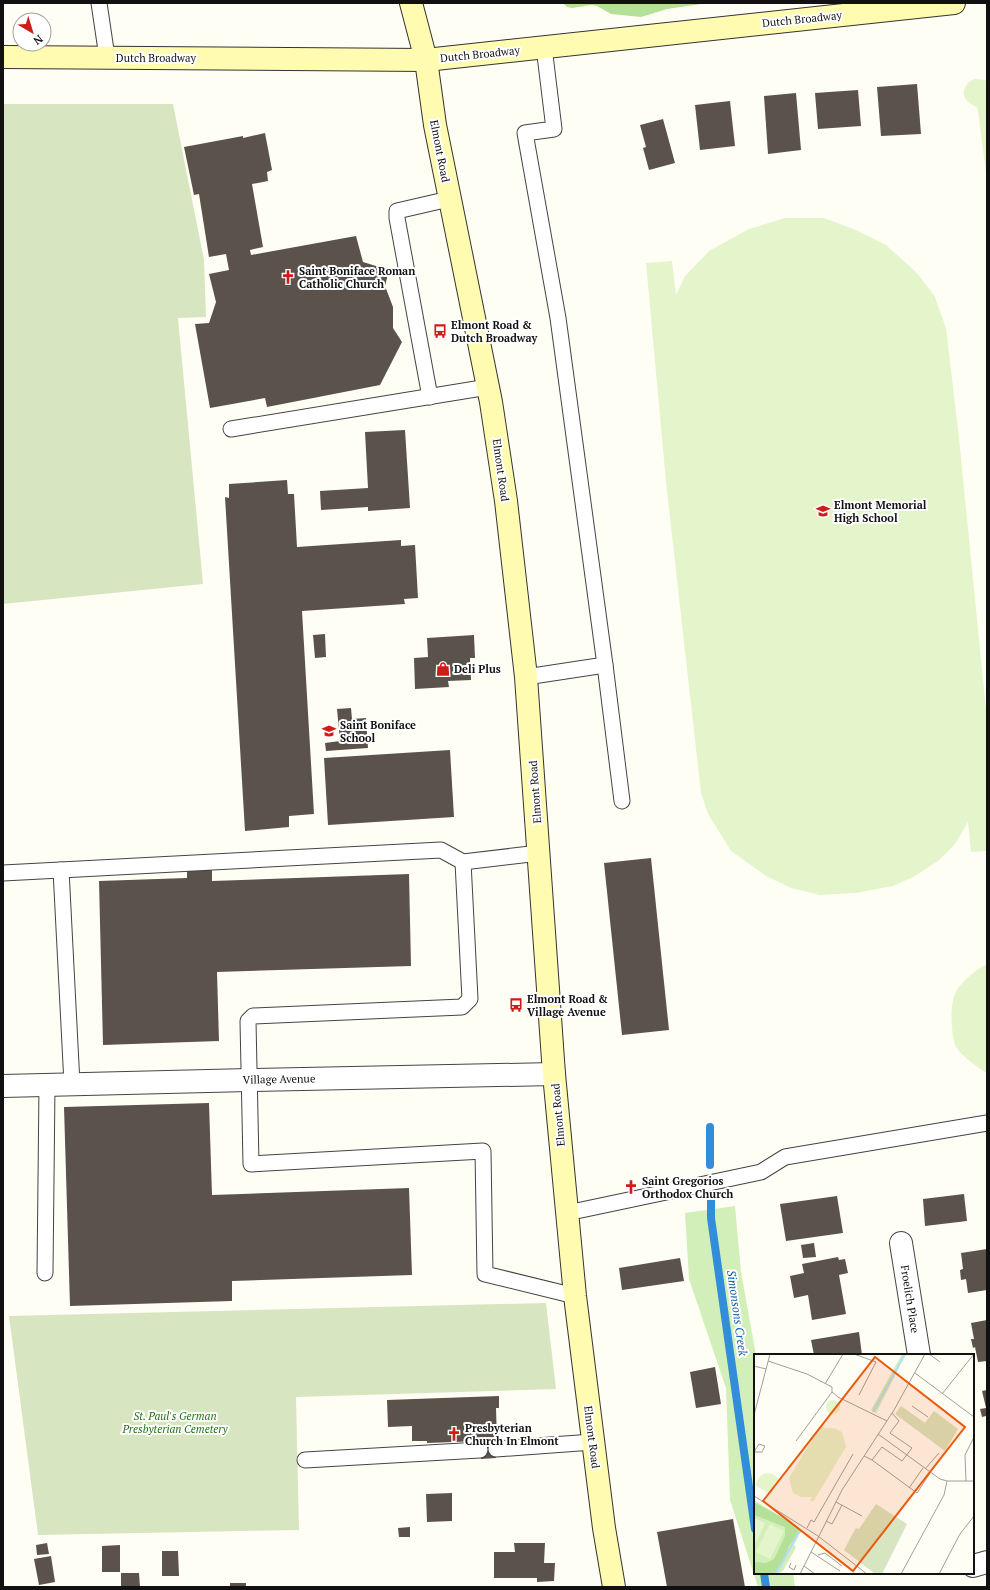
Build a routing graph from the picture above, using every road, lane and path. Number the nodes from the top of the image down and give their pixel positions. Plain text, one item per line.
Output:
1 (99, 3) edge
2 (410, 3) edge
3 (954, 3) edge
4 (544, 47) junction
5 (3, 57) edge
6 (107, 57) junction
7 (426, 60) junction
8 (449, 199) junction
9 (488, 387) junction
10 (430, 397) junction
11 (231, 429) dead end
12 (605, 665) junction
13 (526, 677) junction
14 (622, 801) dead end
15 (539, 854) junction
16 (463, 862) junction
17 (61, 870) junction
18 (3, 873) edge
19 (554, 1074) junction
20 (249, 1080) junction
21 (72, 1084) junction
22 (47, 1085) junction
23 (3, 1086) edge
24 (987, 1123) edge
25 (567, 1213) junction
26 (901, 1243) dead end
27 (45, 1273) dead end
28 (575, 1296) junction
29 (919, 1354) edge
30 (593, 1442) junction
31 (496, 1448) dead end
32 (480, 1450) dead end
33 (305, 1460) dead end
34 (987, 1562) edge
35 (974, 1566) edge
36 (614, 1587) edge

1 - 6 lane
2 - 7 main road, Elmont Road
3 - 4 main road, Dutch Broadway
4 - 7 main road, Dutch Broadway
4 - 12 lane
5 - 6 main road, Dutch Broadway
6 - 7 main road, Dutch Broadway
7 - 8 main road, Elmont Road
8 - 9 main road, Elmont Road
8 - 10 lane
9 - 10 lane
9 - 13 main road, Elmont Road
10 - 11 lane
12 - 13 lane
12 - 14 lane
13 - 15 main road, Elmont Road
15 - 16 lane
15 - 19 main road, Elmont Road
16 - 17 lane
16 - 20 lane
17 - 18 lane
17 - 21 lane
19 - 20 street, Village Avenue
19 - 25 main road, Elmont Road
20 - 21 street, Village Avenue
20 - 28 lane
21 - 22 street, Village Avenue
22 - 23 street, Village Avenue
22 - 27 lane
24 - 25 lane
25 - 28 main road, Elmont Road
26 - 29 street, Froelich Place
28 - 30 main road, Elmont Road
30 - 31 lane
30 - 36 main road, Elmont Road
32 - 33 lane
34 - 35 street

